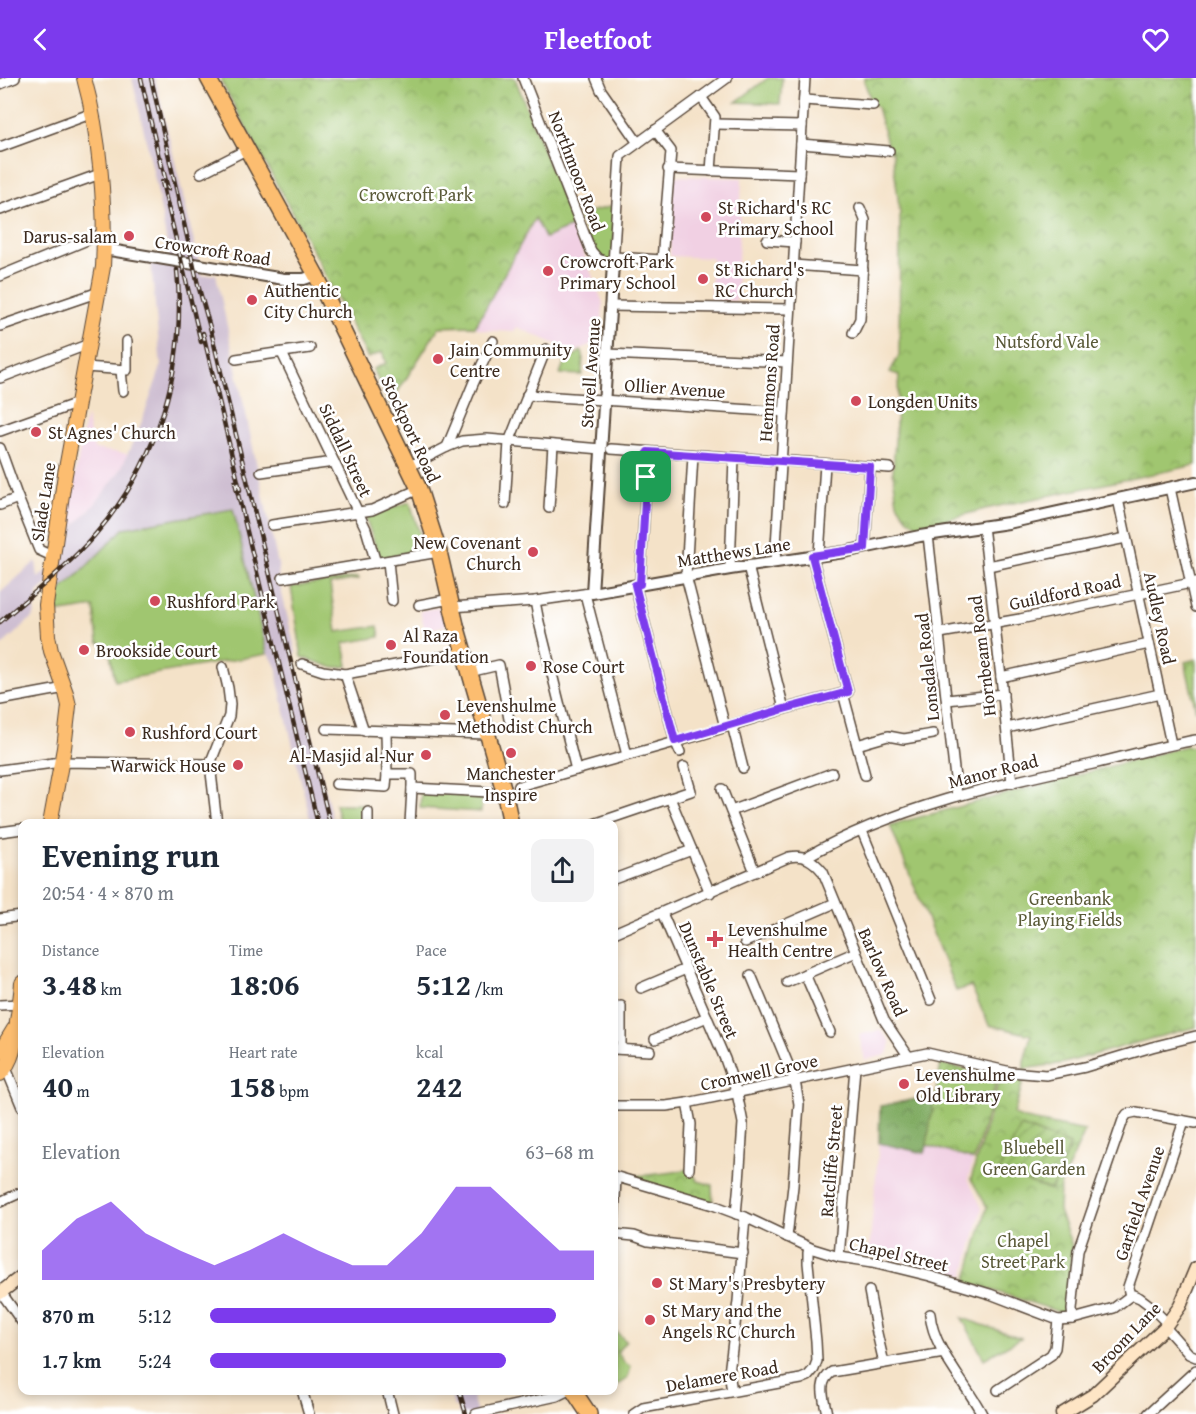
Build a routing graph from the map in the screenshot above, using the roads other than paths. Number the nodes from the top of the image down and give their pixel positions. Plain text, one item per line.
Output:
1 (15, 78) edge
2 (84, 78) edge
3 (208, 78) edge
4 (523, 78) edge
5 (596, 78) edge
6 (727, 78) edge
7 (805, 78) edge
8 (0, 84) edge
9 (701, 97) junction
10 (804, 100) junction
11 (873, 105) dead end
12 (93, 113) junction
13 (715, 124) junction
14 (802, 126) junction
15 (656, 130) junction
16 (638, 142) junction
17 (801, 144) junction
18 (0, 147) edge
19 (246, 150) junction
20 (889, 151) dead end
21 (668, 168) junction
22 (711, 171) junction
23 (201, 172) dead end
24 (100, 174) junction
25 (799, 174) junction
26 (860, 208) dead end
27 (0, 210) edge
28 (104, 234) junction
29 (767, 240) dead end
30 (795, 242) junction
31 (104, 249) junction
32 (613, 260) junction
33 (793, 265) junction
34 (862, 270) junction
35 (316, 275) junction
36 (0, 276) edge
37 (99, 292) junction
38 (610, 306) junction
39 (790, 309) junction
40 (0, 326) edge
41 (854, 333) dead end
42 (127, 341) dead end
43 (493, 341) dead end
44 (89, 344) junction
45 (310, 348) dead end
46 (546, 349) dead end
47 (282, 353) junction
48 (608, 354) junction
49 (236, 359) dead end
50 (787, 362) junction
51 (85, 367) junction
52 (121, 370) junction
53 (0, 378) edge
54 (123, 391) dead end
55 (527, 394) junction
56 (604, 400) junction
57 (78, 403) junction
58 (784, 412) junction
59 (0, 431) edge
60 (509, 442) junction
61 (553, 445) junction
62 (447, 447) junction
63 (0, 448) edge
64 (606, 449) junction
65 (648, 452) junction
66 (693, 455) junction
67 (734, 458) junction
68 (781, 461) junction
69 (334, 462) junction
70 (825, 464) junction
71 (408, 467) junction
72 (870, 467) junction
73 (890, 468) dead end
74 (261, 472) dead end
75 (1196, 482) edge
76 (1170, 488) junction
77 (419, 489) junction
78 (18, 498) junction
79 (1118, 499) junction
80 (505, 504) dead end
81 (0, 505) edge
82 (549, 507) dead end
83 (358, 513) junction
84 (272, 525) dead end
85 (983, 526) junction
86 (928, 535) junction
87 (1126, 538) junction
88 (865, 548) junction
89 (439, 552) junction
90 (52, 556) junction
91 (816, 556) junction
92 (388, 561) junction
93 (376, 562) junction
94 (775, 562) junction
95 (748, 566) junction
96 (988, 566) junction
97 (730, 569) junction
98 (686, 576) junction
99 (283, 578) dead end
100 (1194, 583) edge
101 (638, 585) junction
102 (589, 594) junction
103 (1138, 594) junction
104 (536, 601) junction
105 (392, 602) dead end
106 (451, 603) junction
107 (420, 605) dead end
108 (1196, 607) edge
109 (995, 624) junction
110 (940, 633) junction
111 (1149, 644) junction
112 (464, 653) junction
113 (302, 664) dead end
114 (223, 667) dead end
115 (469, 672) junction
116 (345, 674) junction
117 (1001, 676) junction
118 (65, 688) junction
119 (845, 692) junction
120 (1003, 694) junction
121 (1160, 694) junction
122 (0, 700) edge
123 (947, 700) junction
124 (784, 709) junction
125 (509, 719) dead end
126 (728, 726) junction
127 (1007, 728) junction
128 (326, 729) dead end
129 (364, 731) junction
130 (386, 732) junction
131 (487, 734) junction
132 (933, 734) dead end
133 (1196, 740) edge
134 (675, 741) junction
135 (1170, 744) junction
136 (857, 745) junction
137 (680, 752) dead end
138 (627, 755) junction
139 (62, 762) junction
140 (210, 764) junction
141 (684, 767) dead end
142 (743, 768) dead end
143 (0, 770) edge
144 (576, 770) junction
145 (832, 773) dead end
146 (387, 774) junction
147 (865, 775) dead end
148 (1012, 783) junction
149 (336, 784) dead end
150 (519, 786) dead end
151 (412, 788) junction
152 (722, 789) dead end
153 (489, 792) dead end
154 (957, 796) junction
155 (670, 798) junction
156 (731, 811) junction
157 (368, 812) dead end
158 (51, 819) edge
159 (216, 819) edge
160 (368, 819) edge
161 (410, 819) edge
162 (510, 819) edge
163 (609, 819) edge
164 (18, 830) edge
165 (862, 831) junction
166 (0, 832) edge
167 (692, 850) junction
168 (806, 857) junction
169 (755, 872) junction
170 (618, 878) edge
171 (710, 893) junction
172 (835, 903) junction
173 (662, 914) junction
174 (18, 917) edge
175 (0, 919) edge
176 (618, 931) edge
177 (745, 942) dead end
178 (856, 952) junction
179 (686, 969) junction
180 (805, 974) junction
181 (751, 975) dead end
182 (787, 982) dead end
183 (641, 987) dead end
184 (931, 1000) dead end
185 (18, 1002) edge
186 (0, 1005) edge
187 (621, 1006) dead end
188 (18, 1017) edge
189 (707, 1017) junction
190 (17, 1022) junction
191 (830, 1032) dead end
192 (1196, 1036) edge
193 (618, 1038) edge
194 (655, 1039) dead end
195 (618, 1049) edge
196 (650, 1051) dead end
197 (0, 1052) edge
198 (909, 1057) junction
199 (855, 1068) junction
200 (2, 1069) edge
201 (795, 1081) junction
202 (737, 1093) junction
203 (18, 1099) edge
204 (687, 1103) junction
205 (618, 1106) edge
206 (1184, 1121) junction
207 (1196, 1123) edge
208 (688, 1169) dead end
209 (618, 1178) edge
210 (18, 1194) edge
211 (0, 1202) edge
212 (736, 1214) junction
213 (746, 1217) junction
214 (618, 1234) edge
215 (787, 1237) junction
216 (809, 1248) junction
217 (743, 1253) junction
218 (839, 1257) junction
219 (1195, 1275) edge
220 (18, 1279) edge
221 (869, 1291) dead end
222 (1, 1292) edge
223 (1130, 1296) junction
224 (930, 1314) dead end
225 (18, 1316) edge
226 (1073, 1319) junction
227 (1058, 1320) junction
228 (1167, 1326) junction
229 (944, 1353) junction
230 (1196, 1357) edge
231 (884, 1363) junction
232 (1196, 1370) edge
233 (998, 1390) dead end
234 (732, 1391) junction
235 (303, 1395) edge
236 (388, 1395) edge
237 (559, 1395) edge
238 (575, 1395) edge
239 (1067, 1413) edge
240 (307, 1414) edge
241 (393, 1414) edge
242 (476, 1414) edge
243 (589, 1414) edge
244 (634, 1414) edge
245 (827, 1414) edge
246 (980, 1414) edge
247 (1148, 1414) edge

1 - 8 street
2 - 12 main road, Slade Lane
3 - 19 highway, Stockport Road
4 - 32 street, Northmoor Road
5 - 16 street
6 - 9 street
7 - 10 street, Hemmons Road
9 - 13 street
9 - 15 street
10 - 11 street
10 - 14 street, Hemmons Road
12 - 18 street
12 - 24 main road, Slade Lane
13 - 14 street
13 - 22 street
14 - 17 street, Hemmons Road
15 - 16 street
15 - 21 street
16 - 32 street, Stovell Avenue
17 - 20 street
17 - 25 street, Hemmons Road
19 - 23 street
19 - 35 highway, Stockport Road
21 - 22 street
21 - 32 street
22 - 25 street
24 - 27 street
24 - 28 main road, Slade Lane
25 - 30 street, Hemmons Road
26 - 34 street
28 - 31 main road, Slade Lane
28 - 36 street
29 - 30 street
30 - 33 street, Hemmons Road
31 - 35 street, Crowcroft Road
31 - 37 main road, Slade Lane
32 - 38 street, Stovell Avenue
33 - 34 street
33 - 39 street, Hemmons Road
34 - 41 street
35 - 71 highway, Stockport Road
37 - 40 street
37 - 44 main road, Slade Lane
38 - 39 street
38 - 48 street, Stovell Avenue
39 - 50 street, Hemmons Road
42 - 52 street
43 - 62 street
44 - 51 main road, Slade Lane
44 - 53 street
45 - 47 street
46 - 55 street
47 - 49 street
47 - 69 street, Siddall Street
48 - 50 street
48 - 56 street, Stovell Avenue
50 - 58 street, Hemmons Road
51 - 52 street
51 - 57 main road, Slade Lane
52 - 54 street
55 - 56 street, Ollier Avenue
55 - 60 street
56 - 58 street, Ollier Avenue
56 - 64 street, Stovell Avenue
57 - 59 street
57 - 90 main road, Slade Lane
58 - 68 street, Hemmons Road
60 - 61 street
60 - 62 street
60 - 80 street
61 - 64 street
61 - 82 street
62 - 71 street
63 - 78 street
64 - 65 street
64 - 102 street, Stovell Avenue
65 - 66 street
65 - 101 street
66 - 67 street
66 - 98 street
67 - 68 street
67 - 97 street
68 - 70 street
68 - 94 street, Hemmons Road
69 - 74 street
69 - 83 street, Siddall Street
70 - 72 street
70 - 91 street
71 - 77 highway, Stockport Road
72 - 73 street
72 - 88 street
75 - 76 street, Matthews Lane
76 - 79 street, Matthews Lane
76 - 100 street
77 - 83 street
77 - 89 highway, Stockport Road
78 - 81 street
78 - 90 street
79 - 85 street, Matthews Lane
79 - 87 street, Audley Road
83 - 84 street
83 - 93 street, Siddall Street
85 - 86 street, Matthews Lane
85 - 96 street, Hornbeam Road
86 - 88 street, Matthews Lane
86 - 110 street, Lonsdale Road
87 - 96 street
87 - 103 street, Audley Road
88 - 91 street, Matthews Lane
89 - 92 street
89 - 106 highway, Stockport Road
90 - 118 main road, Slade Lane
91 - 94 street, Matthews Lane
91 - 119 street
92 - 93 street
92 - 105 street
93 - 99 street
94 - 95 street, Matthews Lane
95 - 97 street, Matthews Lane
95 - 124 street
96 - 109 street, Hornbeam Road
97 - 98 street, Matthews Lane
98 - 101 street, Matthews Lane
98 - 126 street
100 - 103 street, Guildford Road
100 - 108 street
101 - 102 street, Matthews Lane
101 - 134 street
102 - 104 street, Matthews Lane
102 - 138 street
103 - 109 street, Guildford Road
103 - 111 street, Audley Road
104 - 106 street, Matthews Lane
104 - 144 street
106 - 107 street, Matthews Lane
106 - 112 highway, Stockport Road
109 - 110 street, Guildford Road
109 - 117 street, Hornbeam Road
110 - 123 street, Lonsdale Road
111 - 117 street
111 - 121 street, Audley Road
112 - 115 highway, Stockport Road
112 - 116 street
113 - 116 street
114 - 140 street
115 - 125 street
115 - 131 highway, Stockport Road
116 - 129 street
117 - 120 street, Hornbeam Road
118 - 122 street
118 - 139 main road, Slade Lane
119 - 124 street
119 - 136 street
120 - 123 street
120 - 127 street, Hornbeam Road
121 - 127 street
121 - 135 street, Audley Road
123 - 154 street, Lonsdale Road
124 - 126 street
126 - 134 street
126 - 142 street
127 - 148 street, Hornbeam Road
128 - 129 street
129 - 130 street
130 - 131 street
130 - 146 street
131 - 162 highway, Stockport Road
132 - 136 street
133 - 135 street, Manor Road
134 - 137 street
134 - 138 street
135 - 148 street, Manor Road
136 - 147 street
138 - 144 street
139 - 140 street
139 - 143 street
139 - 158 main road, Slade Lane
140 - 159 street
141 - 155 street
144 - 150 street
145 - 156 street
146 - 149 street
146 - 151 street
148 - 154 street, Manor Road
151 - 153 street
151 - 161 street
152 - 156 street
154 - 165 street, Manor Road
155 - 163 street
155 - 167 street
156 - 169 street
157 - 160 street
164 - 166 street
165 - 168 street, Manor Road
165 - 184 street
167 - 170 street
167 - 171 street
168 - 169 street
168 - 172 street, Barlow Road
169 - 171 street
171 - 173 street
172 - 177 street
172 - 178 street, Barlow Road
173 - 176 street
173 - 179 street, Dunstable Street
174 - 175 street
178 - 180 street
178 - 198 street, Barlow Road
179 - 183 street
179 - 189 street, Dunstable Street
180 - 182 street
180 - 191 street
181 - 201 street
185 - 186 street
187 - 193 street
188 - 190 main road
189 - 194 street
189 - 202 street, Dunstable Street
190 - 197 main road
190 - 200 main road
192 - 198 street
195 - 196 street
198 - 199 street, Cromwell Grove
199 - 201 street, Cromwell Grove
199 - 218 street, Ratcliffe Street
200 - 203 street
201 - 202 street, Cromwell Grove
201 - 215 street
202 - 204 street, Cromwell Grove
202 - 212 street, Dunstable Street
204 - 205 street, Cromwell Grove
204 - 208 street
206 - 207 street
206 - 223 street, Garfield Avenue
206 - 226 street
209 - 212 street, Chapel Street
210 - 211 street
212 - 213 street, Chapel Street
213 - 215 street, Chapel Street
213 - 217 street
214 - 217 street
215 - 216 street, Chapel Street
216 - 218 street, Chapel Street
216 - 234 street, Delamere Road
217 - 234 street
218 - 227 street, Chapel Street
219 - 228 main road, Broom Lane
220 - 222 main road
221 - 231 street
222 - 225 street
223 - 226 street, Chapel Street
223 - 228 street
224 - 229 street
226 - 227 street, Chapel Street
227 - 233 street
228 - 230 street
228 - 239 main road, Broom Lane
229 - 231 street
229 - 246 street
231 - 245 street
232 - 247 street
234 - 244 street, Delamere Road
235 - 240 street
236 - 241 street
237 - 242 street
238 - 243 highway

